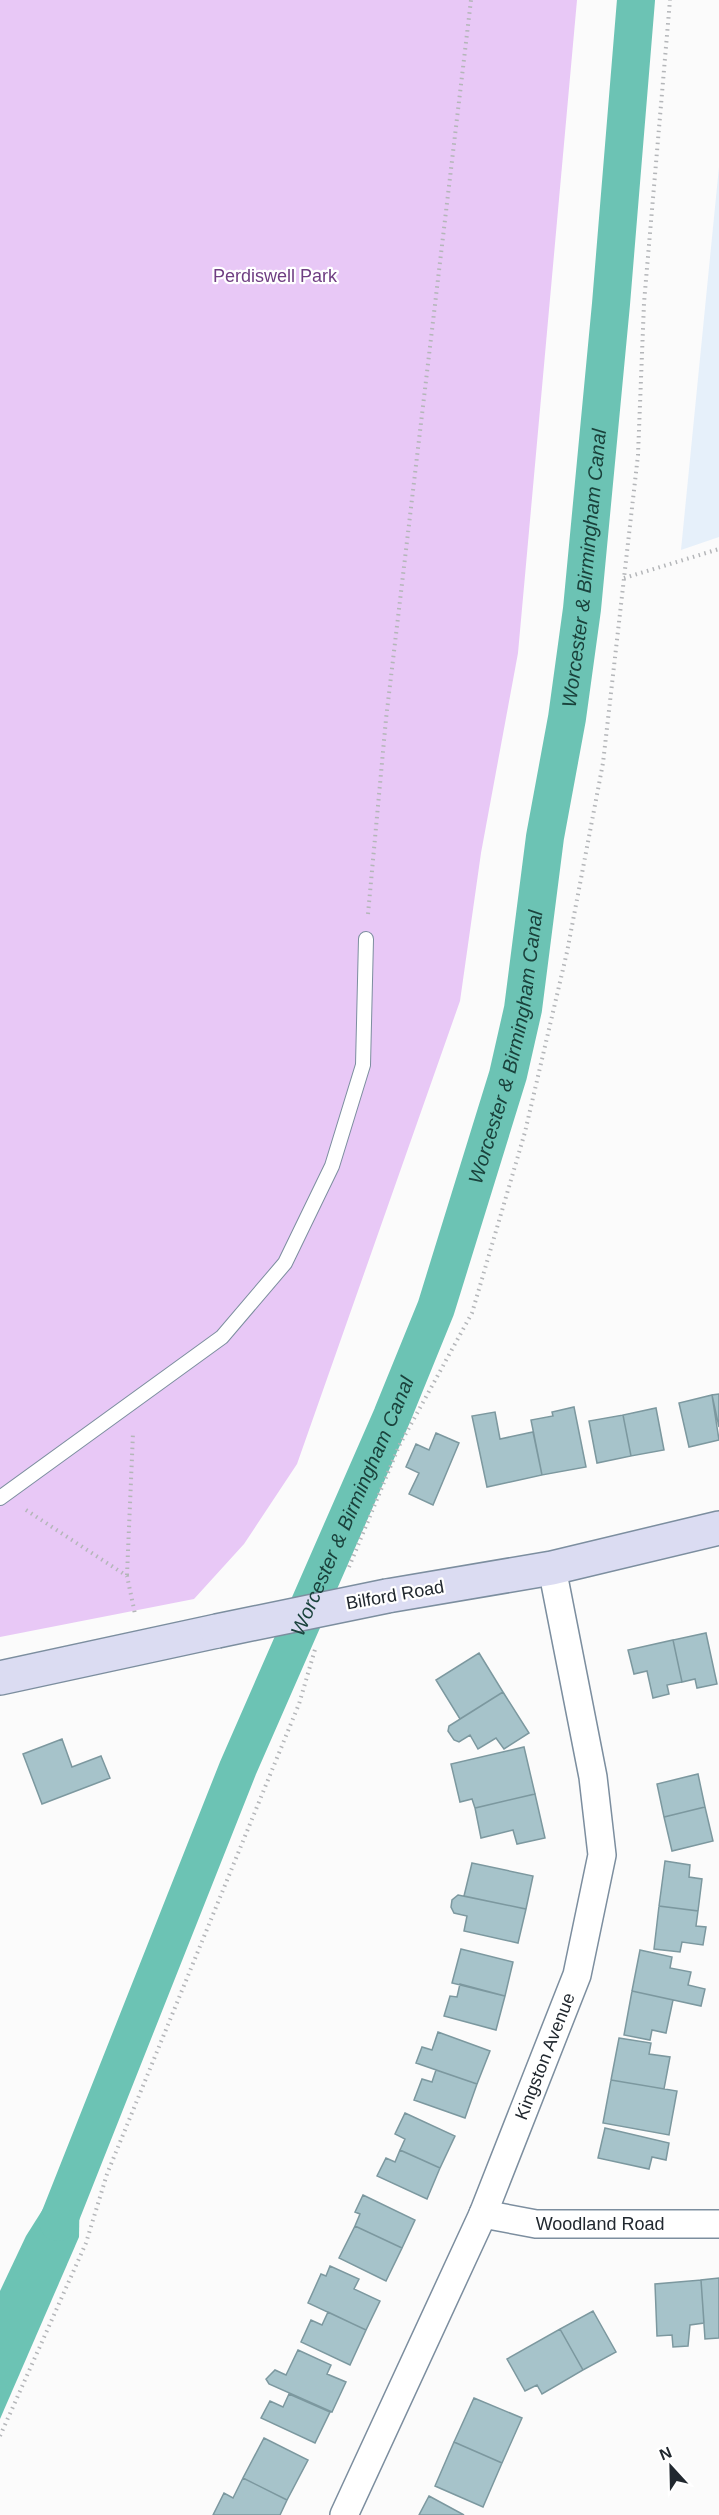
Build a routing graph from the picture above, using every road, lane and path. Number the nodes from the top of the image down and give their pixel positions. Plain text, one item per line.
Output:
1 (471, 0) edge
2 (670, 0) edge
3 (719, 549) edge
4 (624, 578) junction
5 (366, 939) joint
6 (135, 1400) junction
7 (2, 1496) edge
8 (719, 1528) edge
9 (552, 1568) junction
10 (346, 1574) dead end
11 (127, 1576) junction
12 (318, 1639) dead end
13 (142, 1647) junction
14 (0, 1678) edge
15 (483, 2214) junction
16 (719, 2224) edge
17 (0, 2436) edge
18 (344, 2515) edge

1 - 5 path
2 - 4 path
3 - 4 path
4 - 10 path
5 - 6 lane
6 - 7 lane
6 - 11 path
7 - 11 path
8 - 9 main road, Bilford Road
9 - 13 main road, Bilford Road, bridge
9 - 15 street, Kingston Avenue
11 - 13 path
12 - 17 path
13 - 14 main road, Bilford Road
15 - 16 street, Woodland Road
15 - 18 street, Kingston Avenue

